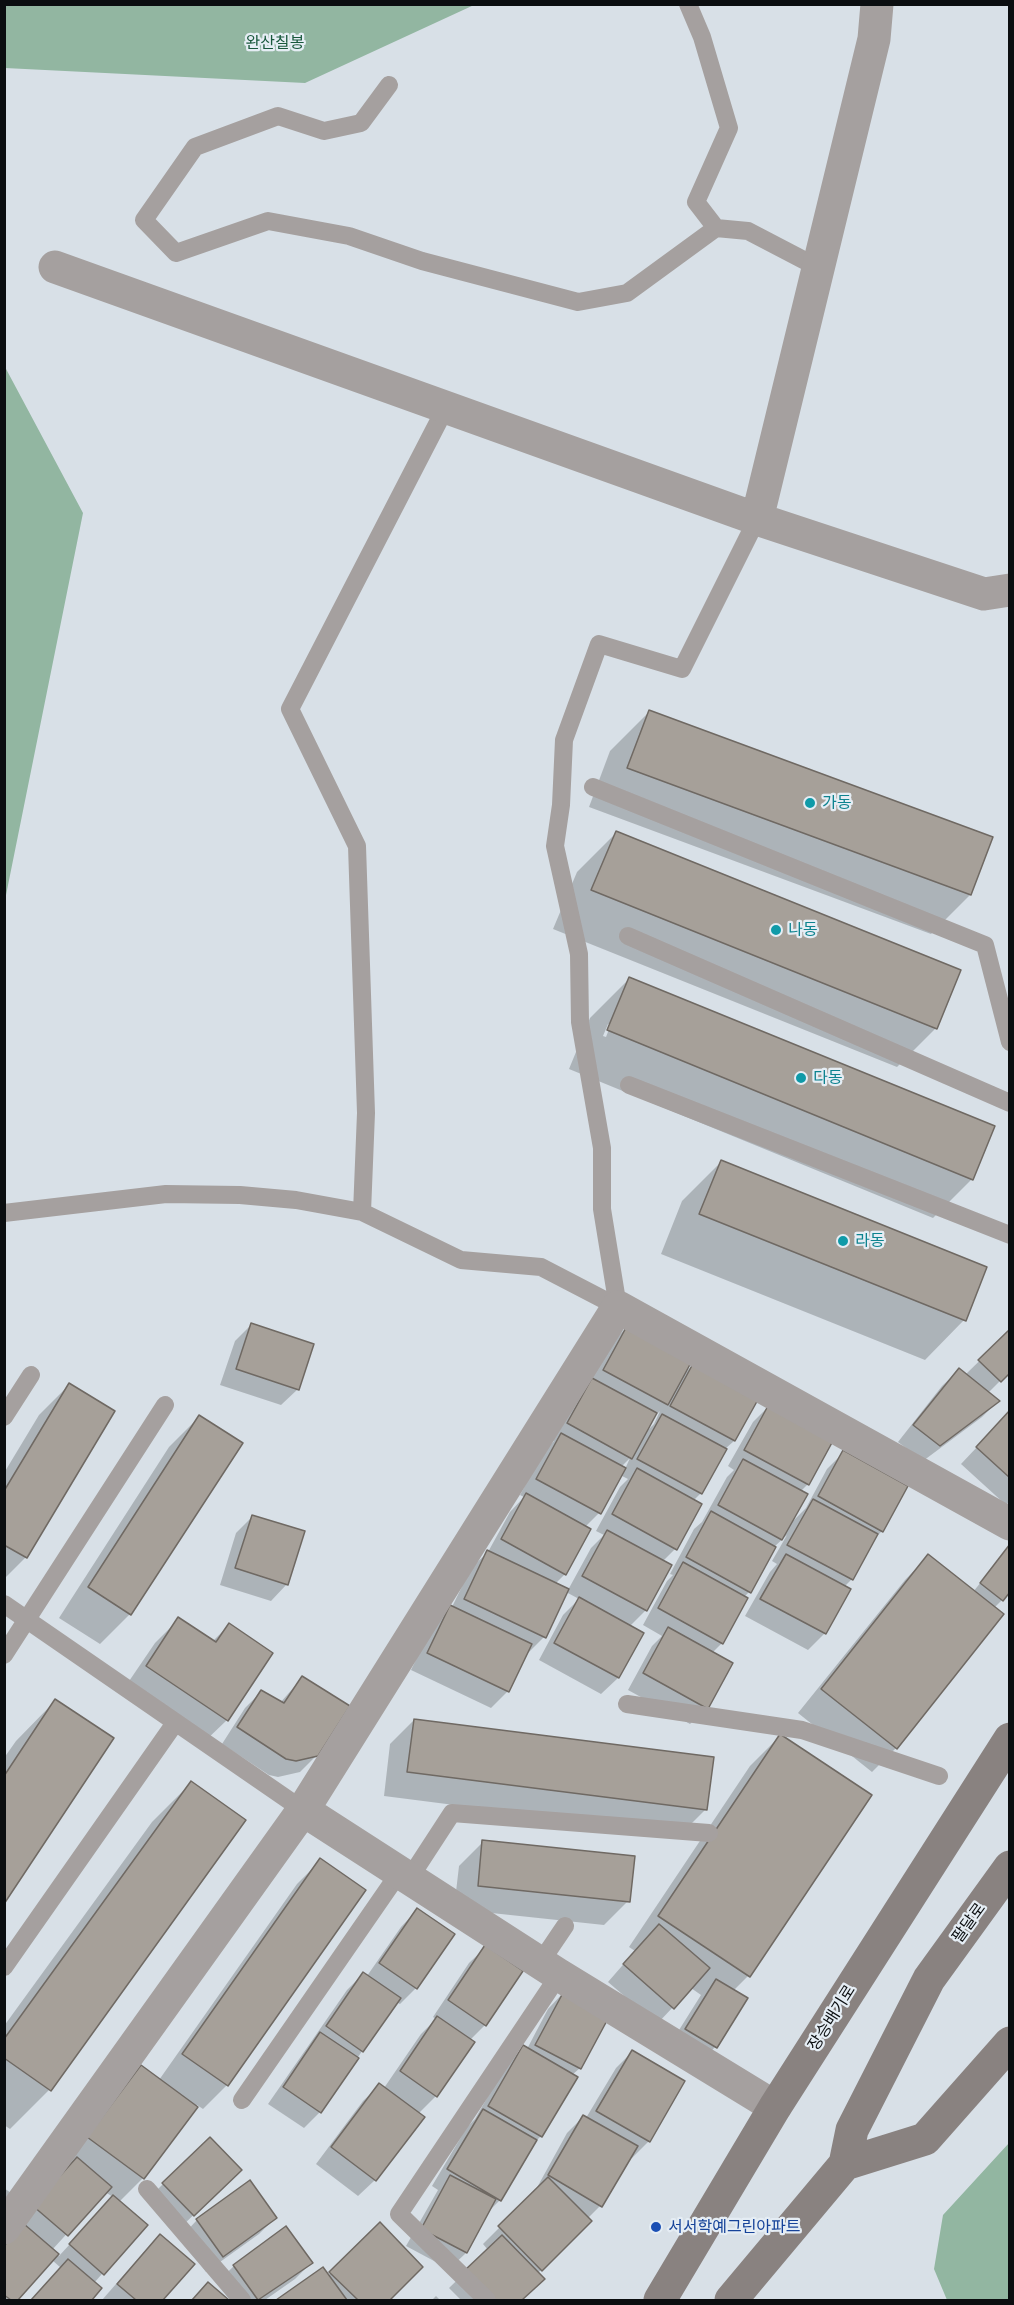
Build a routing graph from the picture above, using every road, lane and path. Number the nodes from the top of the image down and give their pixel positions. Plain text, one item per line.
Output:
1 (688, 4) edge
2 (877, 4) edge
3 (389, 85) dead end
4 (716, 228) junction
5 (55, 267) dead end
6 (817, 267) junction
7 (446, 407) junction
8 (757, 519) junction
9 (1010, 590) edge
10 (593, 787) dead end
11 (628, 936) dead end
12 (1010, 1042) edge
13 (629, 1085) dead end
14 (1010, 1103) edge
15 (362, 1212) junction
16 (4, 1213) edge
17 (1010, 1235) edge
18 (618, 1307) junction
19 (32, 1375) dead end
20 (165, 1405) dead end
21 (4, 1417) edge
22 (1010, 1524) edge
23 (4, 1604) edge
24 (27, 1620) junction
25 (4, 1655) edge
26 (627, 1704) dead end
27 (175, 1723) junction
28 (1010, 1739) edge
29 (939, 1776) dead end
30 (303, 1810) junction
31 (709, 1833) dead end
32 (1010, 1867) edge
33 (404, 1876) junction
34 (565, 1926) dead end
35 (4, 1967) edge
36 (549, 1969) junction
37 (1010, 2043) edge
38 (242, 2100) dead end
39 (775, 2106) junction
40 (845, 2164) junction
41 (147, 2189) dead end
42 (4, 2228) edge
43 (242, 2301) edge
44 (487, 2301) edge
45 (660, 2301) edge
46 (731, 2301) edge

1 - 4 lane
2 - 6 street
3 - 4 lane
4 - 6 lane
5 - 7 street
6 - 8 street
7 - 8 street
7 - 15 lane
8 - 9 street
8 - 18 lane
10 - 12 lane
11 - 14 lane
13 - 17 lane
15 - 16 lane
15 - 18 lane
18 - 22 street
18 - 30 street
19 - 21 lane
20 - 24 lane
23 - 24 lane
24 - 25 lane
24 - 27 lane
26 - 29 lane
27 - 30 lane
27 - 35 lane
28 - 39 street, 장승배기로
30 - 33 street
30 - 42 street
31 - 33 lane
32 - 40 street, 팔달로
33 - 36 street
33 - 38 lane
34 - 36 lane
36 - 39 street
36 - 44 lane
37 - 40 street
39 - 45 street, 장승배기로
40 - 46 street
41 - 43 lane

